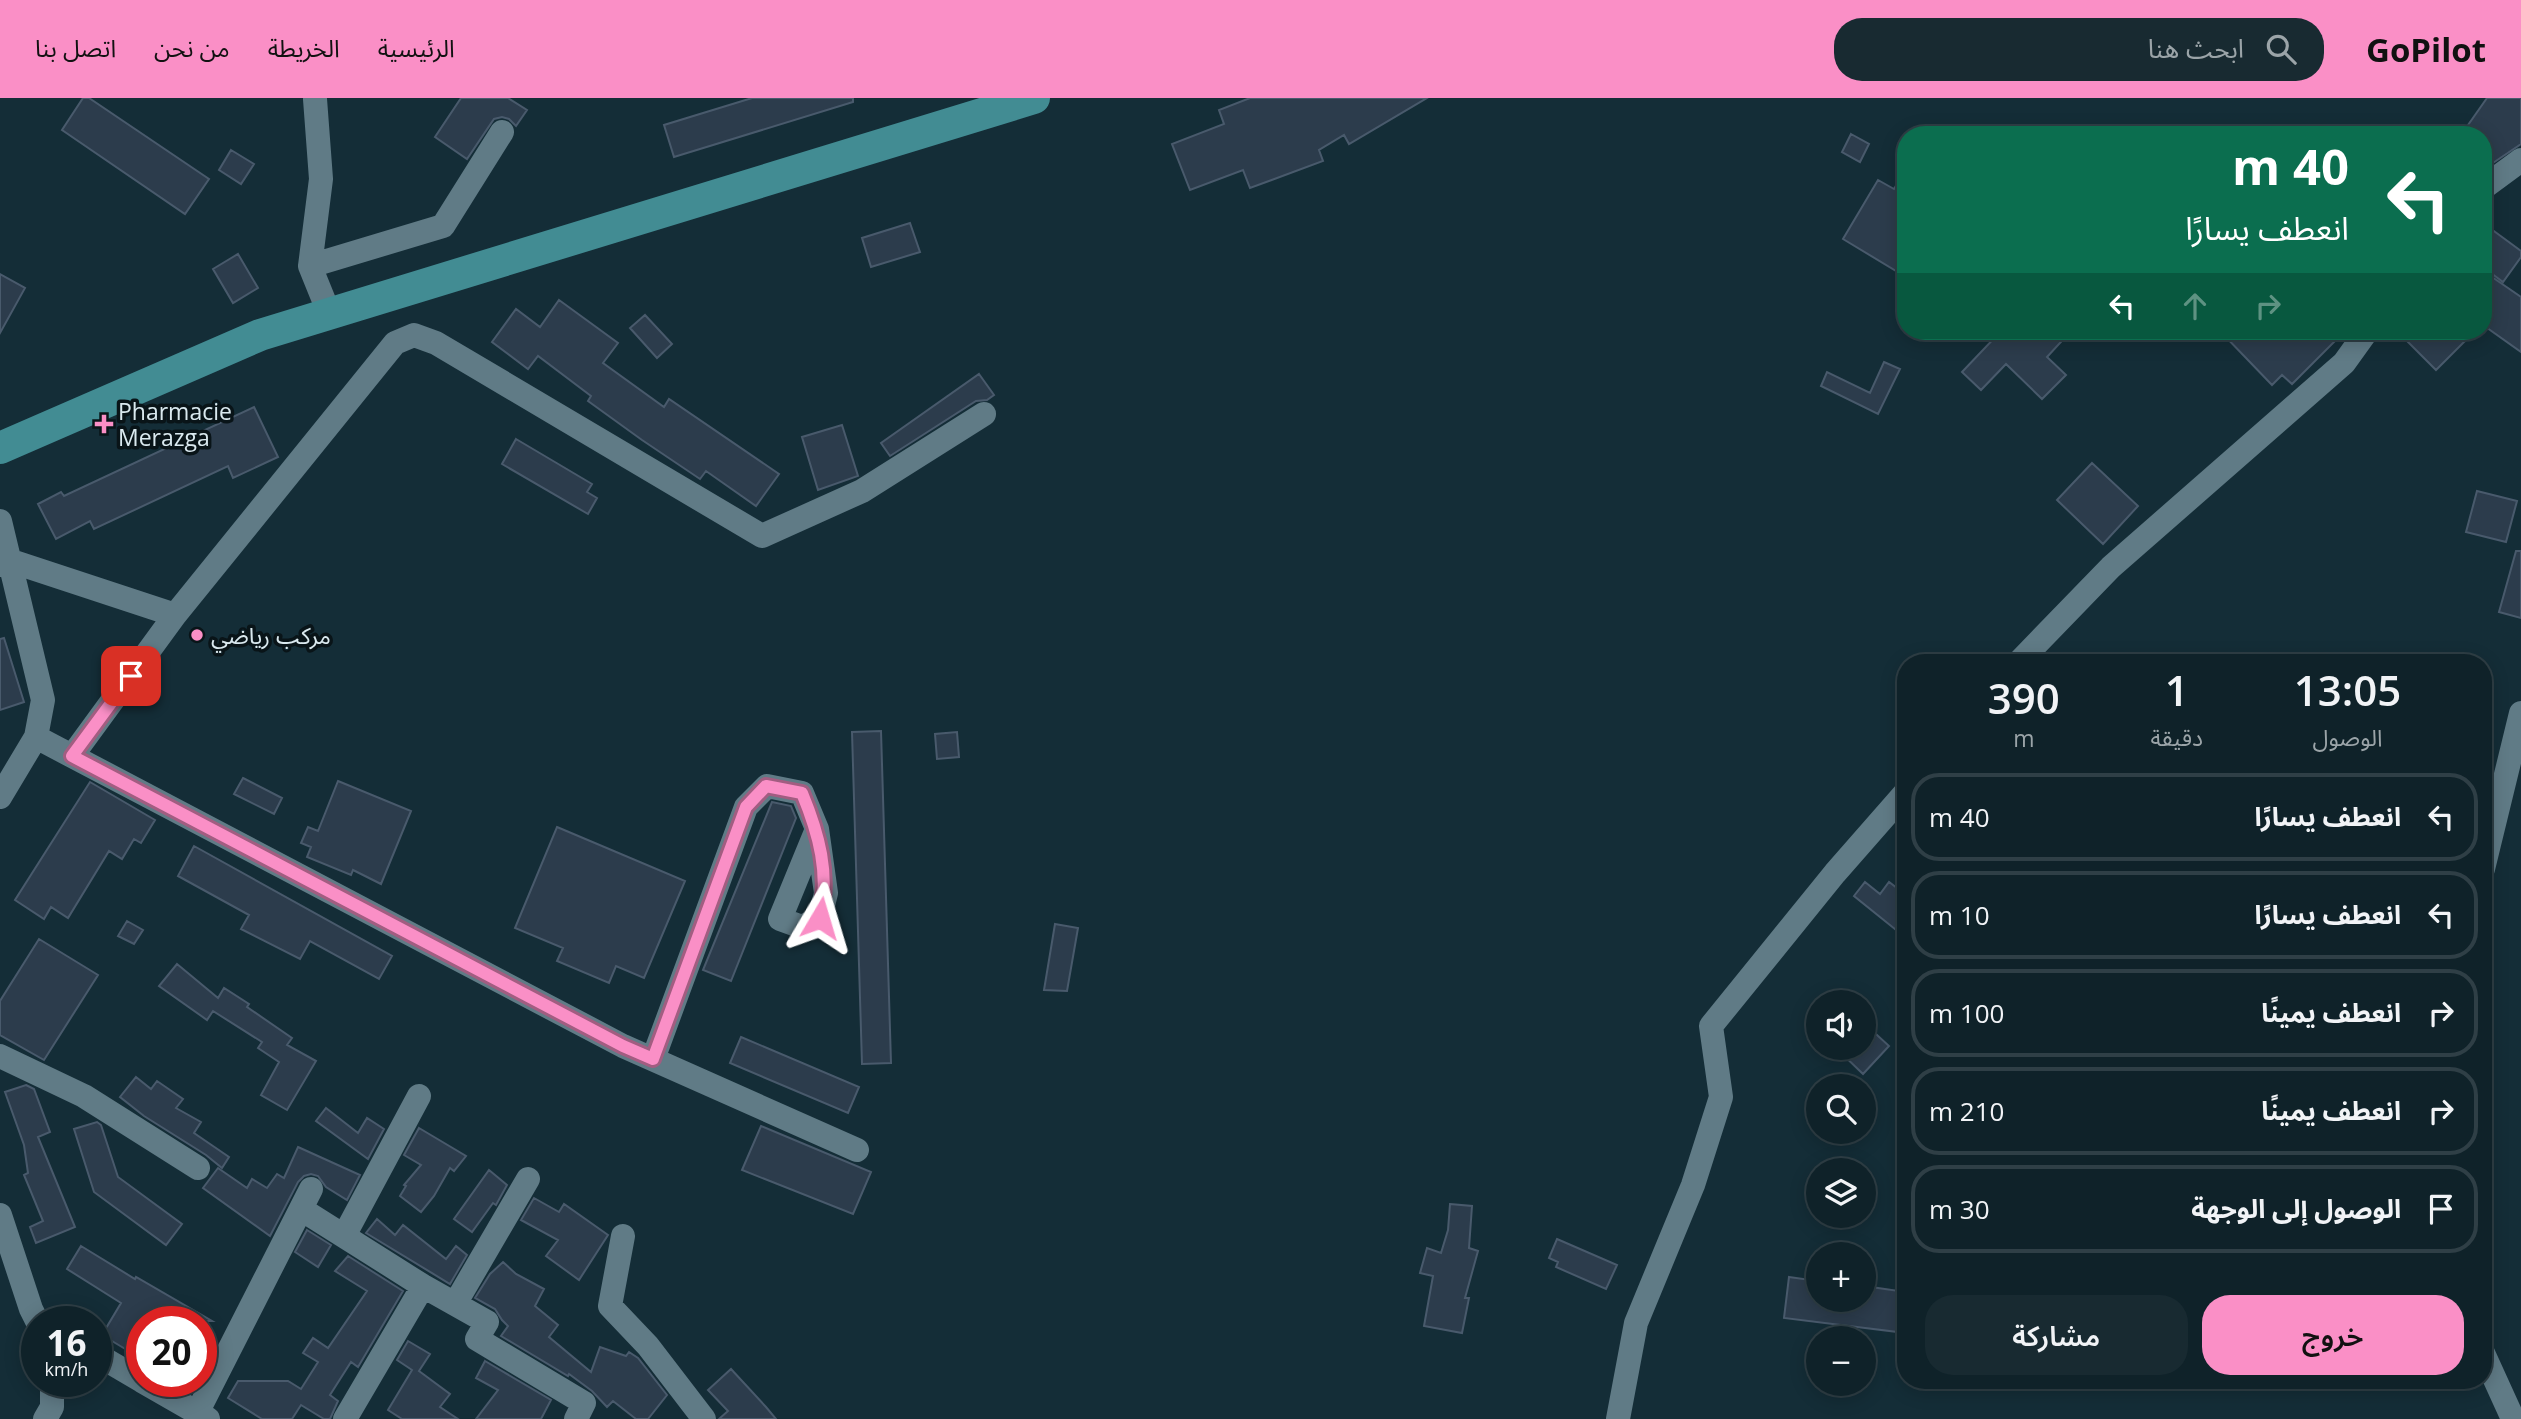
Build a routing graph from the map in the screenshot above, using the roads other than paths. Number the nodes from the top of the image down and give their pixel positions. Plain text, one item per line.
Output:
1 (1034, 98) edge
2 (314, 99) edge
3 (502, 132) dead end
4 (2521, 160) edge
5 (2492, 181) edge
6 (310, 266) junction
7 (329, 313) junction
8 (2361, 340) edge
9 (984, 414) dead end
10 (0, 448) edge
11 (0, 521) edge
12 (6, 563) edge
13 (175, 615) junction
14 (2027, 654) edge
15 (2521, 713) edge
16 (36, 737) junction
17 (72, 756) junction
18 (0, 797) edge
19 (1897, 802) edge
20 (817, 829) dead end
21 (2492, 832) edge
22 (0, 1056) edge
23 (653, 1059) junction
24 (419, 1096) dead end
25 (857, 1150) dead end
26 (198, 1168) dead end
27 (528, 1179) dead end
28 (0, 1215) edge
29 (344, 1236) junction
30 (623, 1236) dead end
31 (4, 1243) edge
32 (423, 1286) junction
33 (455, 1304) junction
34 (29, 1306) edge
35 (2492, 1373) edge
36 (52, 1397) edge
37 (169, 1397) edge
38 (202, 1416) edge
39 (700, 1417) edge
40 (45, 1419) edge
41 (345, 1419) edge
42 (576, 1419) edge
43 (1619, 1419) edge
44 (2513, 1419) edge

1 - 7 main road
2 - 6 street
3 - 6 street
4 - 5 street
6 - 7 street
7 - 10 main road
8 - 14 street
9 - 13 street
11 - 12 street
12 - 13 street
12 - 16 street
13 - 17 street
15 - 21 street
16 - 17 street
16 - 18 street
17 - 23 street
19 - 43 street
20 - 23 street
22 - 26 street
23 - 25 street
24 - 29 street
27 - 33 street
28 - 31 street
29 - 32 street
29 - 38 street
30 - 39 street
31 - 34 street
32 - 33 street
32 - 41 street
33 - 42 street
35 - 44 street
36 - 40 street
37 - 38 street

